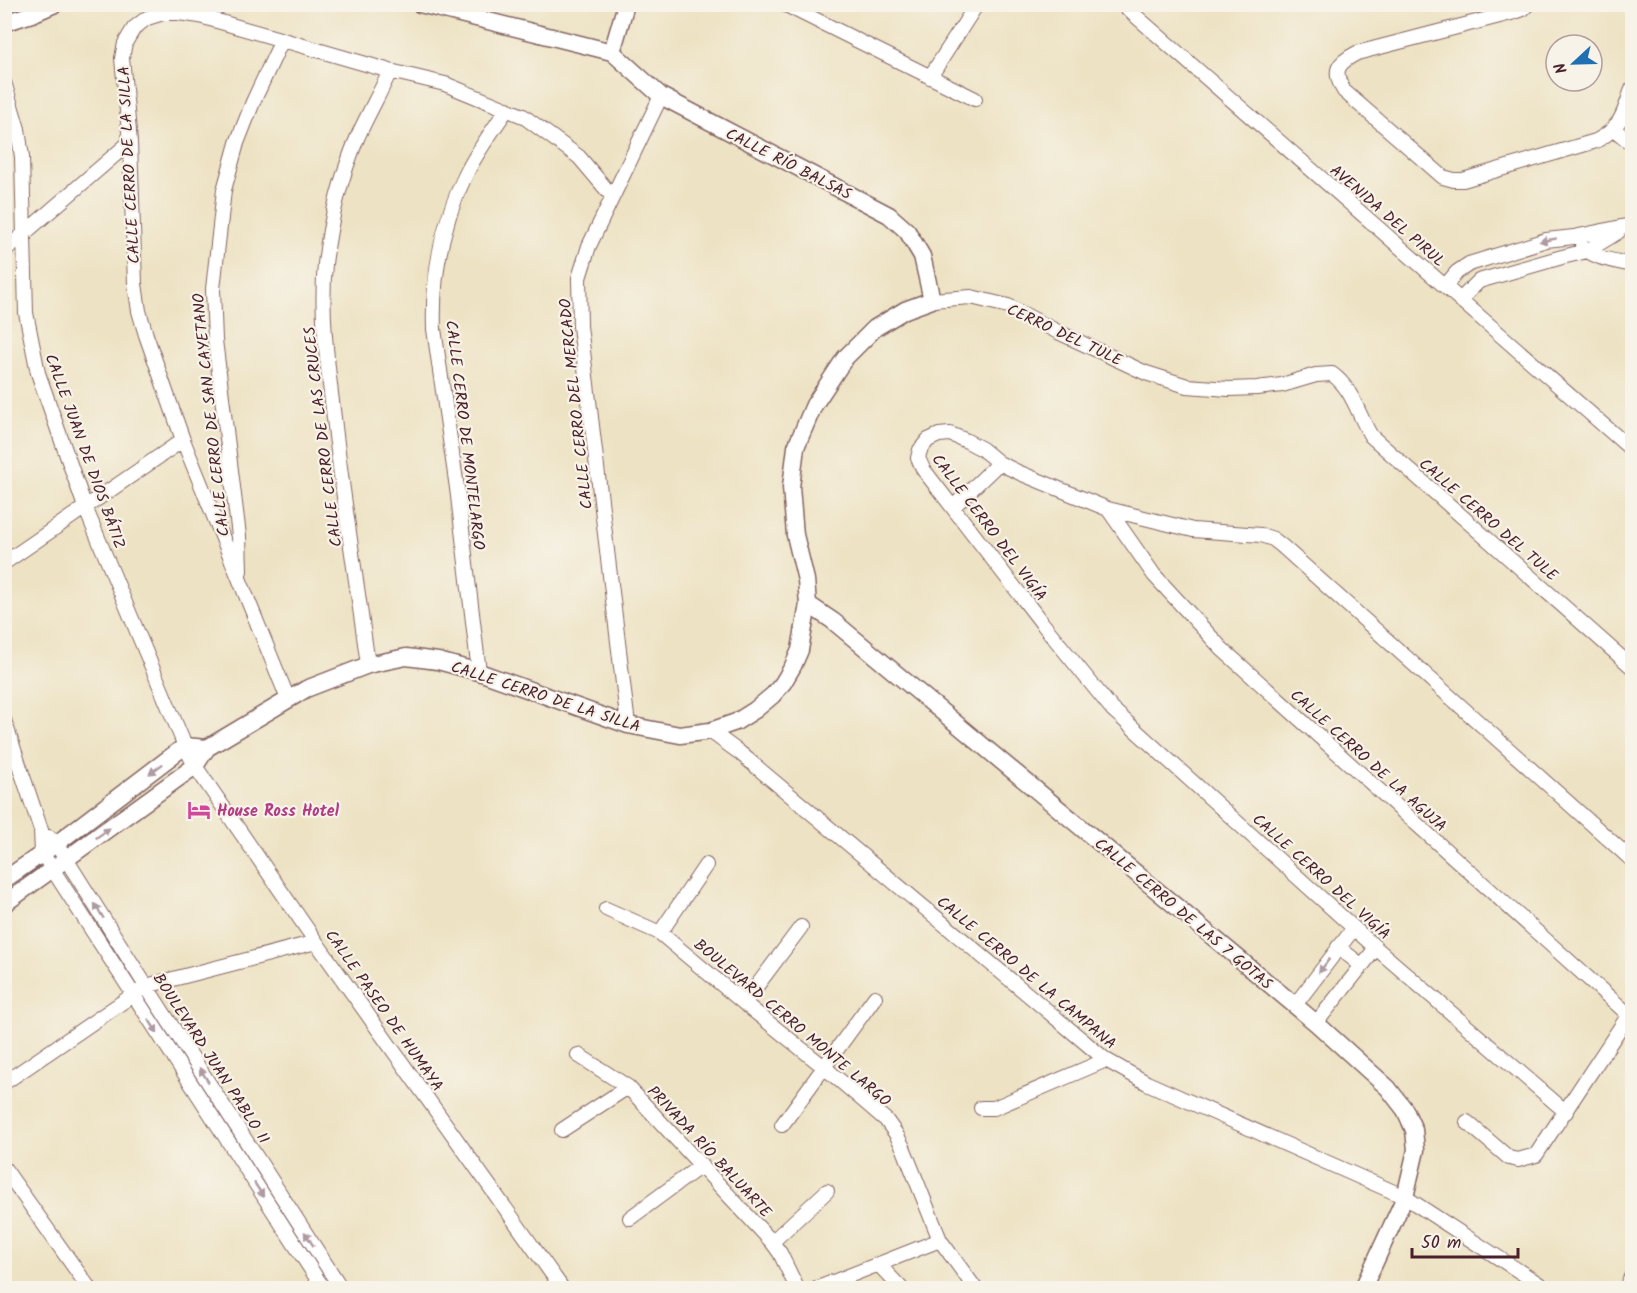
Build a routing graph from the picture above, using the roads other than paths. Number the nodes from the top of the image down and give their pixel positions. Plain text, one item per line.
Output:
1 (55, 4) edge
2 (420, 4) edge
3 (626, 4) edge
4 (784, 4) edge
5 (977, 4) edge
6 (1122, 4) edge
7 (1528, 4) edge
8 (4, 23) edge
9 (282, 40) junction
10 (612, 52) junction
11 (390, 71) junction
12 (930, 77) junction
13 (4, 82) edge
14 (1632, 89) edge
15 (661, 96) junction
16 (975, 99) dead end
17 (507, 109) junction
18 (1614, 129) junction
19 (130, 142) junction
20 (1632, 144) edge
21 (612, 196) junction
22 (1629, 225) edge
23 (24, 234) junction
24 (1574, 237) junction
25 (4, 251) edge
26 (1587, 251) junction
27 (1632, 265) edge
28 (1444, 286) junction
29 (932, 300) junction
30 (1460, 300) junction
31 (1341, 381) joint
32 (183, 440) junction
33 (1631, 446) edge
34 (999, 463) junction
35 (85, 507) junction
36 (953, 507) junction
37 (1108, 509) junction
38 (4, 563) edge
39 (241, 583) junction
40 (808, 604) junction
41 (368, 665) junction
42 (1632, 667) edge
43 (479, 672) junction
44 (288, 699) junction
45 (4, 720) edge
46 (627, 725) junction
47 (710, 731) junction
48 (185, 747) junction
49 (207, 748) junction
50 (195, 766) junction
51 (49, 848) junction
52 (66, 860) junction
53 (1632, 860) edge
54 (706, 865) dead end
55 (52, 870) junction
56 (4, 880) edge
57 (4, 904) edge
58 (606, 909) dead end
59 (801, 927) dead end
60 (1354, 927) junction
61 (660, 933) junction
62 (316, 942) junction
63 (1338, 946) junction
64 (1376, 948) junction
65 (1361, 965) junction
66 (146, 986) junction
67 (132, 994) junction
68 (875, 997) dead end
69 (744, 1003) junction
70 (1295, 1005) junction
71 (1631, 1013) edge
72 (1316, 1023) junction
73 (578, 1055) dead end
74 (1106, 1060) junction
75 (824, 1067) junction
76 (4, 1083) edge
77 (628, 1087) junction
78 (981, 1108) dead end
79 (1566, 1112) junction
80 (1467, 1122) dead end
81 (782, 1125) dead end
82 (562, 1131) dead end
83 (702, 1165) junction
84 (4, 1168) edge
85 (827, 1191) dead end
86 (1405, 1197) junction
87 (630, 1218) dead end
88 (940, 1240) junction
89 (772, 1242) junction
90 (879, 1264) junction
91 (1632, 1275) edge
92 (89, 1288) edge
93 (323, 1288) edge
94 (341, 1288) edge
95 (562, 1288) edge
96 (797, 1288) edge
97 (819, 1288) edge
98 (901, 1288) edge
99 (975, 1288) edge
100 (1363, 1288) edge
101 (1545, 1288) edge
102 (1626, 1288) edge

1 - 8 street
2 - 10 street
3 - 10 street
4 - 12 street
5 - 12 street
6 - 28 street, AVENIDA DEL PIRUL
7 - 18 street
9 - 11 street, CALLE CERRO DE LA SILLA
9 - 19 street, CALLE CERRO DE LA SILLA
9 - 39 street, CALLE CERRO DE SAN CAYETANO
10 - 15 street, CALLE RÍO BALSAS
11 - 17 street, CALLE CERRO DE LA SILLA
11 - 41 street, CALLE CERRO DE LAS CRUCES
12 - 16 street
13 - 23 street, CALLE JUAN DE DIOS BÁTIZ
14 - 18 street
15 - 21 street, CALLE CERRO DEL MERCADO
15 - 29 street, CALLE RÍO BALSAS
17 - 21 street, CALLE CERRO DE LA SILLA
17 - 43 street, CALLE CERRO DE MONTELARGO
18 - 20 street
19 - 23 street
19 - 32 street, CALLE CERRO DE LA SILLA
21 - 46 street, CALLE CERRO DEL MERCADO
22 - 24 street
22 - 26 street
23 - 25 street
23 - 35 street, CALLE JUAN DE DIOS BÁTIZ
24 - 26 street
24 -> 28 street
26 - 27 street
26 - 30 street
28 - 30 street, AVENIDA DEL PIRUL
29 - 31 street, CERRO DEL TULE
29 - 40 street, CERRO DEL TULE
30 - 33 street, AVENIDA DEL PIRUL
31 - 42 street, CALLE CERRO DEL TULE
32 - 35 street
32 - 39 street, CALLE CERRO DE LA SILLA
34 - 36 street
34 - 36 street, CALLE CERRO DEL VIGÍA
34 - 37 street, CALLE CERRO DEL VIGÍA
35 - 38 street
35 - 48 street, CALLE JUAN DE DIOS BÁTIZ
36 - 60 street, CALLE CERRO DEL VIGÍA
37 - 53 street, CALLE CERRO DEL VIGÍA
37 - 71 street, CALLE CERRO DE LA AGUJA
39 - 44 street, CALLE CERRO DE LA SILLA
40 - 47 street, CALLE CERRO DE LA SILLA
40 - 70 street, CALLE CERRO DE LAS 7 GOTAS
41 - 43 street, CALLE CERRO DE LA SILLA
41 - 44 street, CALLE CERRO DE LA SILLA
43 - 46 street, CALLE CERRO DE LA SILLA
44 - 49 street, CALLE CERRO DE LA SILLA
45 - 51 street
46 - 47 street, CALLE CERRO DE LA SILLA
47 - 74 street, CALLE CERRO DE LA CAMPANA
48 - 49 street
48 - 50 street, CALLE PASEO DE HUMAYA
48 -> 51 street
49 - 50 street
52 -> 50 street
50 - 62 street, CALLE PASEO DE HUMAYA
51 - 52 street, BOULEVARD JUAN PABLO II
51 - 55 street, BOULEVARD JUAN PABLO II
51 - 56 street
52 - 55 street
66 -> 52 street, BOULEVARD JUAN PABLO II
54 - 61 street
55 - 57 street
55 - 67 street, BOULEVARD JUAN PABLO II
58 - 61 street, BOULEVARD CERRO MONTE LARGO
59 - 69 street
60 - 63 street
60 - 64 street, CALLE CERRO DEL VIGÍA
61 - 69 street, BOULEVARD CERRO MONTE LARGO
62 - 66 street
62 - 95 street, CALLE PASEO DE HUMAYA
63 - 65 street
63 -> 70 street
64 - 65 street
64 - 79 street, CALLE CERRO DEL VIGÍA
65 - 72 street
66 - 67 street
94 -> 66 street, BOULEVARD JUAN PABLO II
67 - 76 street
67 -> 93 street, BOULEVARD JUAN PABLO II
68 - 75 street
69 - 75 street, BOULEVARD CERRO MONTE LARGO
70 - 72 street, CALLE CERRO DE LAS 7 GOTAS
71 - 79 street
72 - 86 street, CALLE CERRO DE LAS 7 GOTAS
73 - 77 street, PRIVADA RÍO BALUARTE
74 - 78 street
74 - 86 street, CALLE CERRO DE LA CAMPANA
75 - 81 street
75 - 88 street, BOULEVARD CERRO MONTE LARGO
77 - 82 street
77 - 83 street, PRIVADA RÍO BALUARTE
79 - 80 street
83 - 87 street
83 - 89 street, PRIVADA RÍO BALUARTE
84 - 92 street
85 - 89 street
86 - 100 street, CALLE CERRO DE LAS 7 GOTAS
86 - 101 street, CALLE CERRO DE LA CAMPANA
88 - 90 street
88 - 99 street, BOULEVARD CERRO MONTE LARGO
89 - 96 street, PRIVADA RÍO BALUARTE
90 - 97 street
90 - 98 street
91 - 102 street

